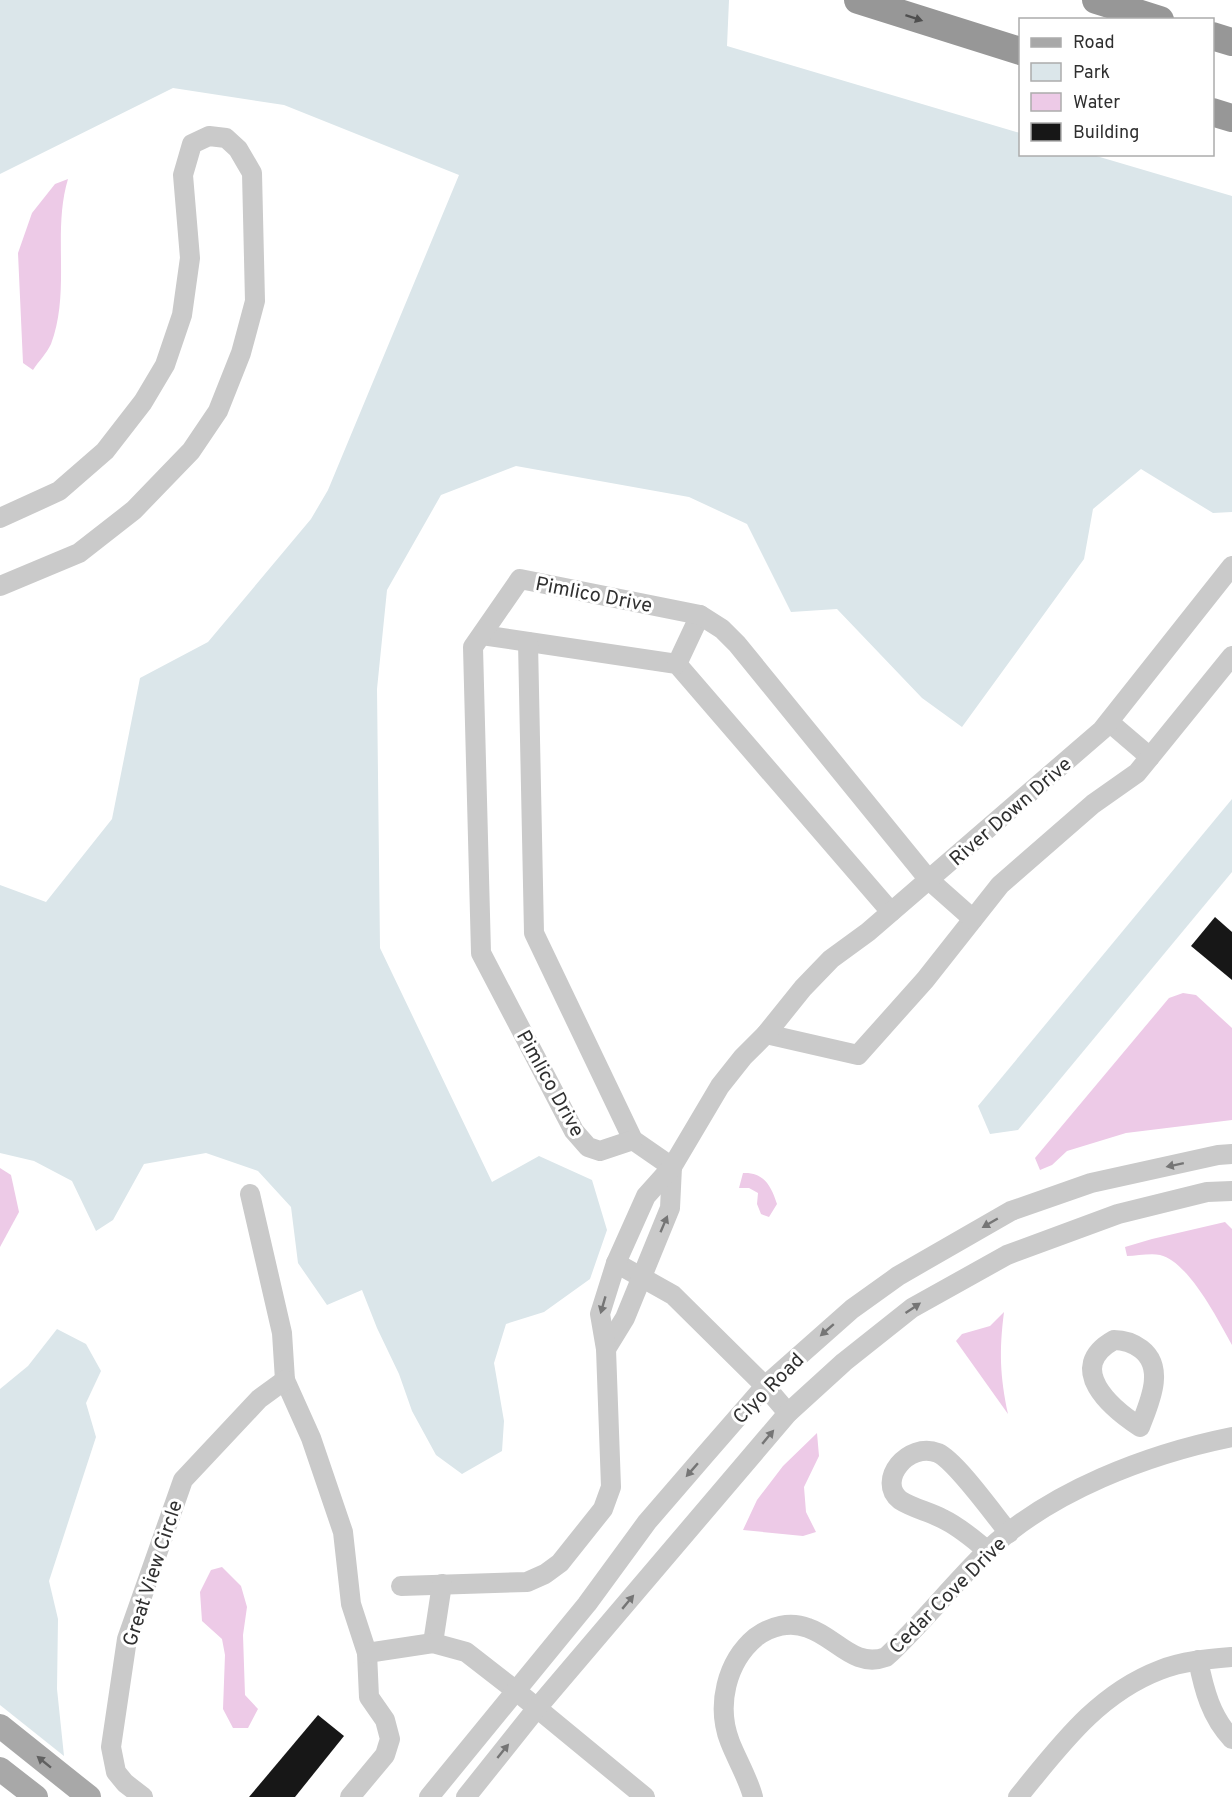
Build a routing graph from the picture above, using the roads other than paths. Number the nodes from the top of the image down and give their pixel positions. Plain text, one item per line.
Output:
1 (858, 0) edge
2 (1096, 0) edge
3 (1154, 18) edge
4 (1214, 37) edge
5 (1232, 42) edge
6 (1019, 51) edge
7 (1214, 113) edge
8 (1232, 118) edge
9 (0, 518) edge
10 (1232, 566) edge
11 (0, 586) edge
12 (700, 615) junction
13 (482, 635) junction
14 (528, 642) junction
15 (1232, 656) edge
16 (677, 664) junction
17 (1108, 722) junction
18 (1150, 757) junction
19 (929, 880) junction
20 (891, 912) junction
21 (973, 919) junction
22 (766, 1034) junction
23 (633, 1140) junction
24 (1232, 1154) edge
25 (672, 1167) junction
26 (1232, 1191) edge
27 (250, 1194) dead end
28 (616, 1263) junction
29 (641, 1277) junction
30 (606, 1349) junction
31 (285, 1380) junction
32 (765, 1386) junction
33 (789, 1413) junction
34 (1140, 1427) dead end
35 (1232, 1437) edge
36 (1153, 1457) junction
37 (1009, 1533) junction
38 (988, 1551) junction
39 (442, 1584) junction
40 (401, 1586) dead end
41 (432, 1643) junction
42 (367, 1653) junction
43 (1232, 1657) edge
44 (1198, 1660) junction
45 (515, 1690) junction
46 (537, 1708) junction
47 (1, 1728) edge
48 (1232, 1739) edge
49 (0, 1769) edge
50 (36, 1797) edge
51 (88, 1797) edge
52 (143, 1797) edge
53 (350, 1797) edge
54 (429, 1797) edge
55 (466, 1797) edge
56 (645, 1797) edge
57 (753, 1797) edge
58 (1018, 1797) edge

1 -> 6 highway
2 - 3 highway
4 - 5 highway
7 - 8 highway
9 - 11 street
10 - 17 street, River Down Drive
12 - 13 street, Pimlico Drive
12 - 16 street
12 - 19 street, Pimlico Drive
13 - 14 street
13 - 23 street, Pimlico Drive
14 - 16 street
14 - 23 street
15 - 18 street
16 - 20 street
17 - 18 street
17 - 19 street, River Down Drive
18 - 21 street
19 - 20 street, River Down Drive
19 - 21 street, Pimlico Drive
20 - 22 street, River Down Drive
21 - 22 street
22 - 25 street, River Down Drive
23 - 25 street
24 -> 32 street, Clyo Road
25 - 28 street, River Down Drive
29 -> 25 street, River Down Drive
33 -> 26 street, Clyo Road
27 - 31 street
28 - 29 street
28 -> 30 street, River Down Drive
29 - 30 street, River Down Drive
29 - 32 street
30 - 39 street, River Down Drive
31 - 42 street
31 - 52 street, Great View Circle
32 - 33 street
32 -> 45 street, Clyo Road
46 -> 33 street, Clyo Road
34 - 36 street
35 - 36 street, Cedar Cove Drive
36 - 37 street, Cedar Cove Drive
37 - 38 street, Cedar Cove Drive
37 - 38 street
38 - 57 street, Cedar Cove Drive
39 - 40 street, River Down Drive
39 - 41 street
41 - 42 street
41 - 45 street
42 - 53 street
43 - 44 street
44 - 48 street
44 - 58 street
45 - 46 street
45 - 54 street, Clyo Road
55 -> 46 street, Clyo Road
46 - 56 street
51 -> 47 main road
49 - 50 main road

